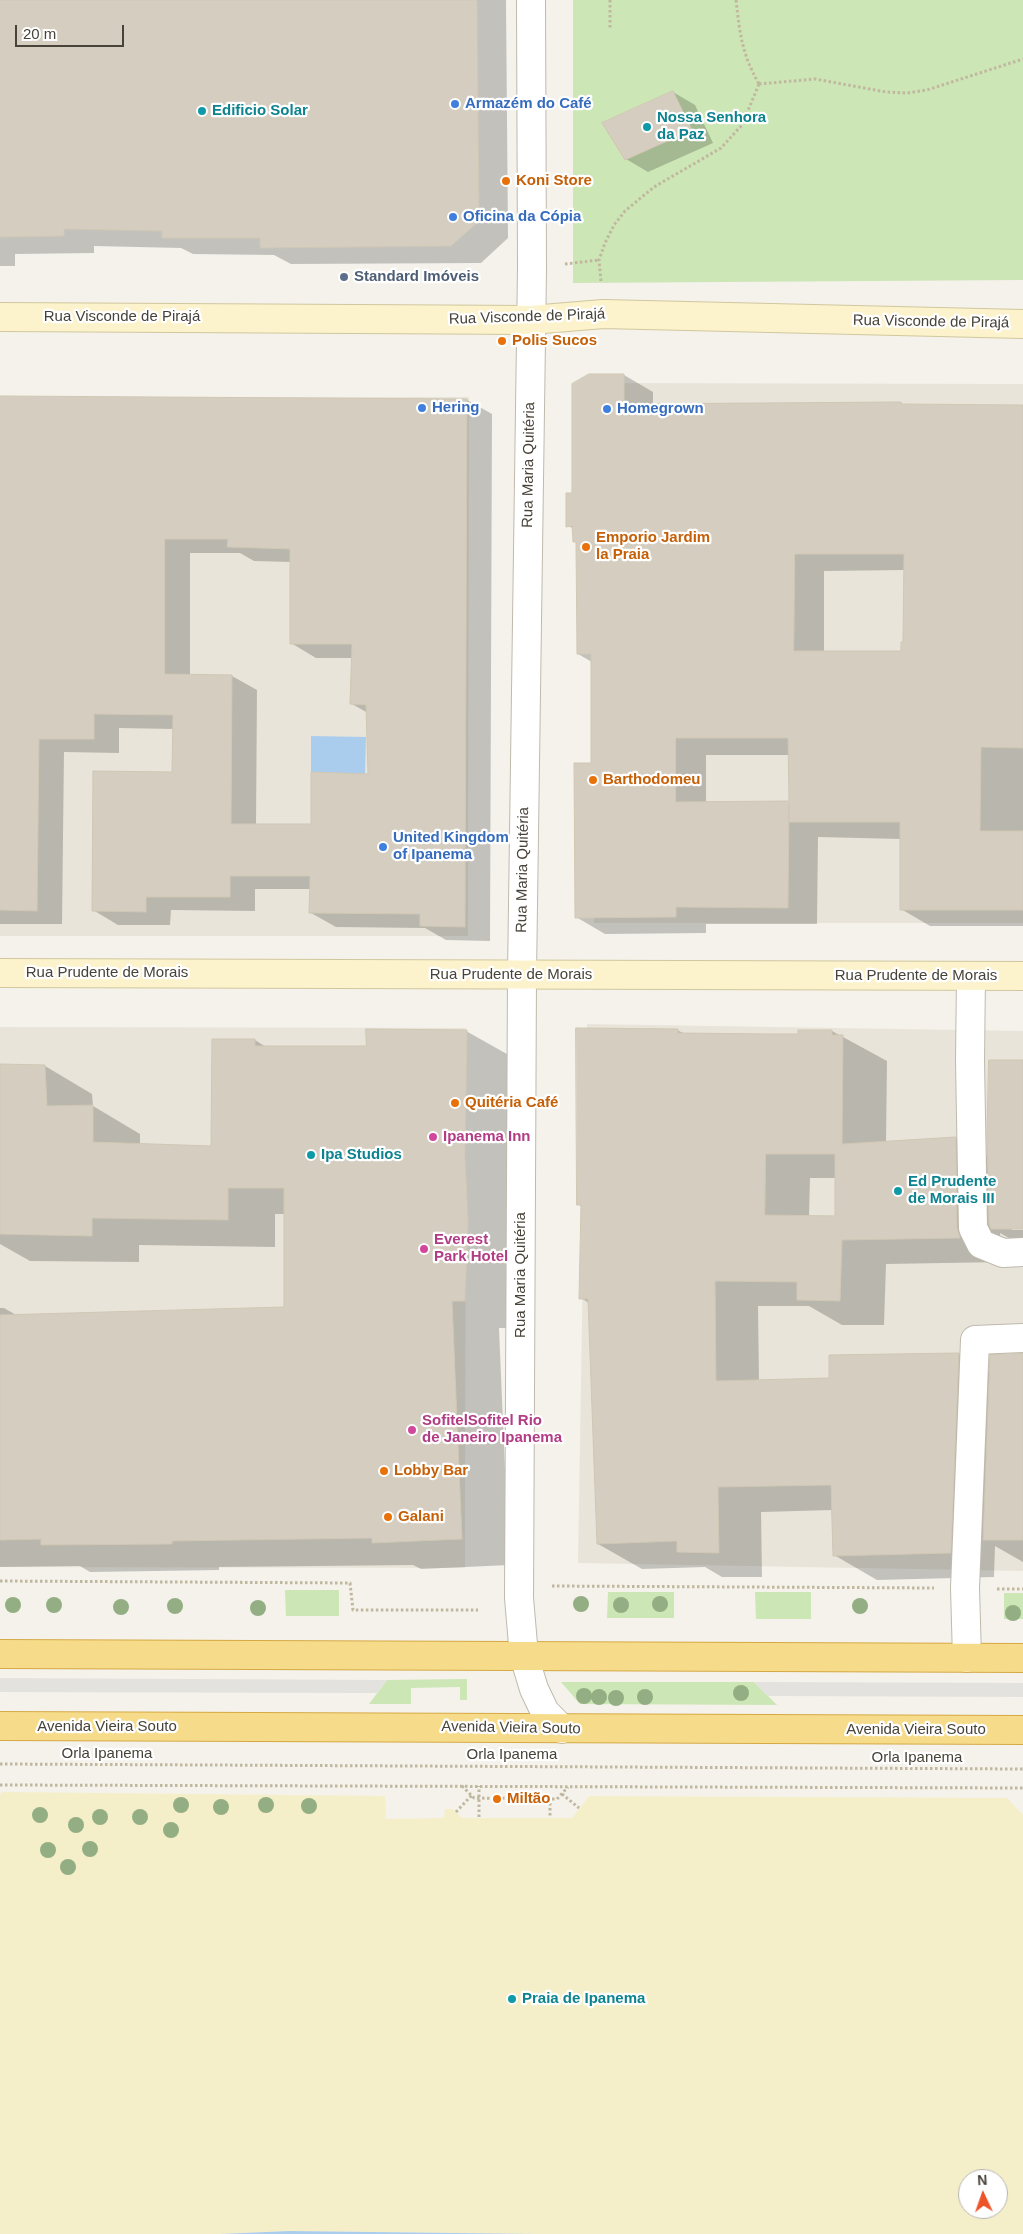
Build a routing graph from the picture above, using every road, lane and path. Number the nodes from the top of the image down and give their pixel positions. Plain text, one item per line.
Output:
1 (531, 0) edge
2 (610, 0) edge
3 (736, 0) edge
4 (610, 29) dead end
5 (1023, 59) edge
6 (759, 84) junction
7 (600, 260) dead end
8 (0, 317) edge
9 (531, 320) junction
10 (1023, 324) edge
11 (0, 973) edge
12 (522, 975) junction
13 (971, 976) junction
14 (1023, 976) edge
15 (1023, 1252) edge
16 (1023, 1338) edge
17 (0, 1581) edge
18 (965, 1588) junction
19 (1023, 1589) edge
20 (551, 1592) dead end
21 (478, 1610) dead end
22 (0, 1654) edge
23 (524, 1656) junction
24 (967, 1658) junction
25 (1023, 1658) edge
26 (0, 1726) edge
27 (562, 1729) junction
28 (1023, 1730) edge
29 (0, 1764) edge
30 (1023, 1770) edge
31 (0, 1785) edge
32 (462, 1786) junction
33 (479, 1786) junction
34 (568, 1786) junction
35 (1023, 1788) edge
36 (562, 1794) junction
37 (472, 1795) junction
38 (480, 1798) junction
39 (550, 1798) junction
40 (579, 1808) dead end
41 (456, 1812) dead end
42 (479, 1817) dead end
43 (550, 1818) dead end

1 - 9 street, Rua Maria Quitéria
2 - 4 path
3 - 6 path
5 - 6 path
6 - 7 path
8 - 9 main road, Rua Visconde de Pirajá
9 - 10 main road, Rua Visconde de Pirajá
9 - 12 street, Rua Maria Quitéria
11 - 12 main road, Rua Prudente de Morais
12 - 13 main road, Rua Prudente de Morais
12 - 23 street, Rua Maria Quitéria
13 - 14 main road, Rua Prudente de Morais
13 - 15 street
16 - 18 street
17 - 21 path
18 - 19 path
18 - 20 path
18 - 24 street
22 - 23 highway
23 - 24 highway
23 - 27 street, Rua Maria Quitéria
24 - 25 highway
26 - 27 highway, Avenida Vieira Souto
27 - 28 highway, Avenida Vieira Souto
29 - 30 path, Orla Ipanema
31 - 32 path
32 - 33 path
32 - 37 path
33 - 34 path
33 - 38 path
34 - 35 path
34 - 36 path
36 - 39 path
36 - 40 path
37 - 38 path
37 - 41 path
38 - 39 path
38 - 42 path
39 - 43 path

